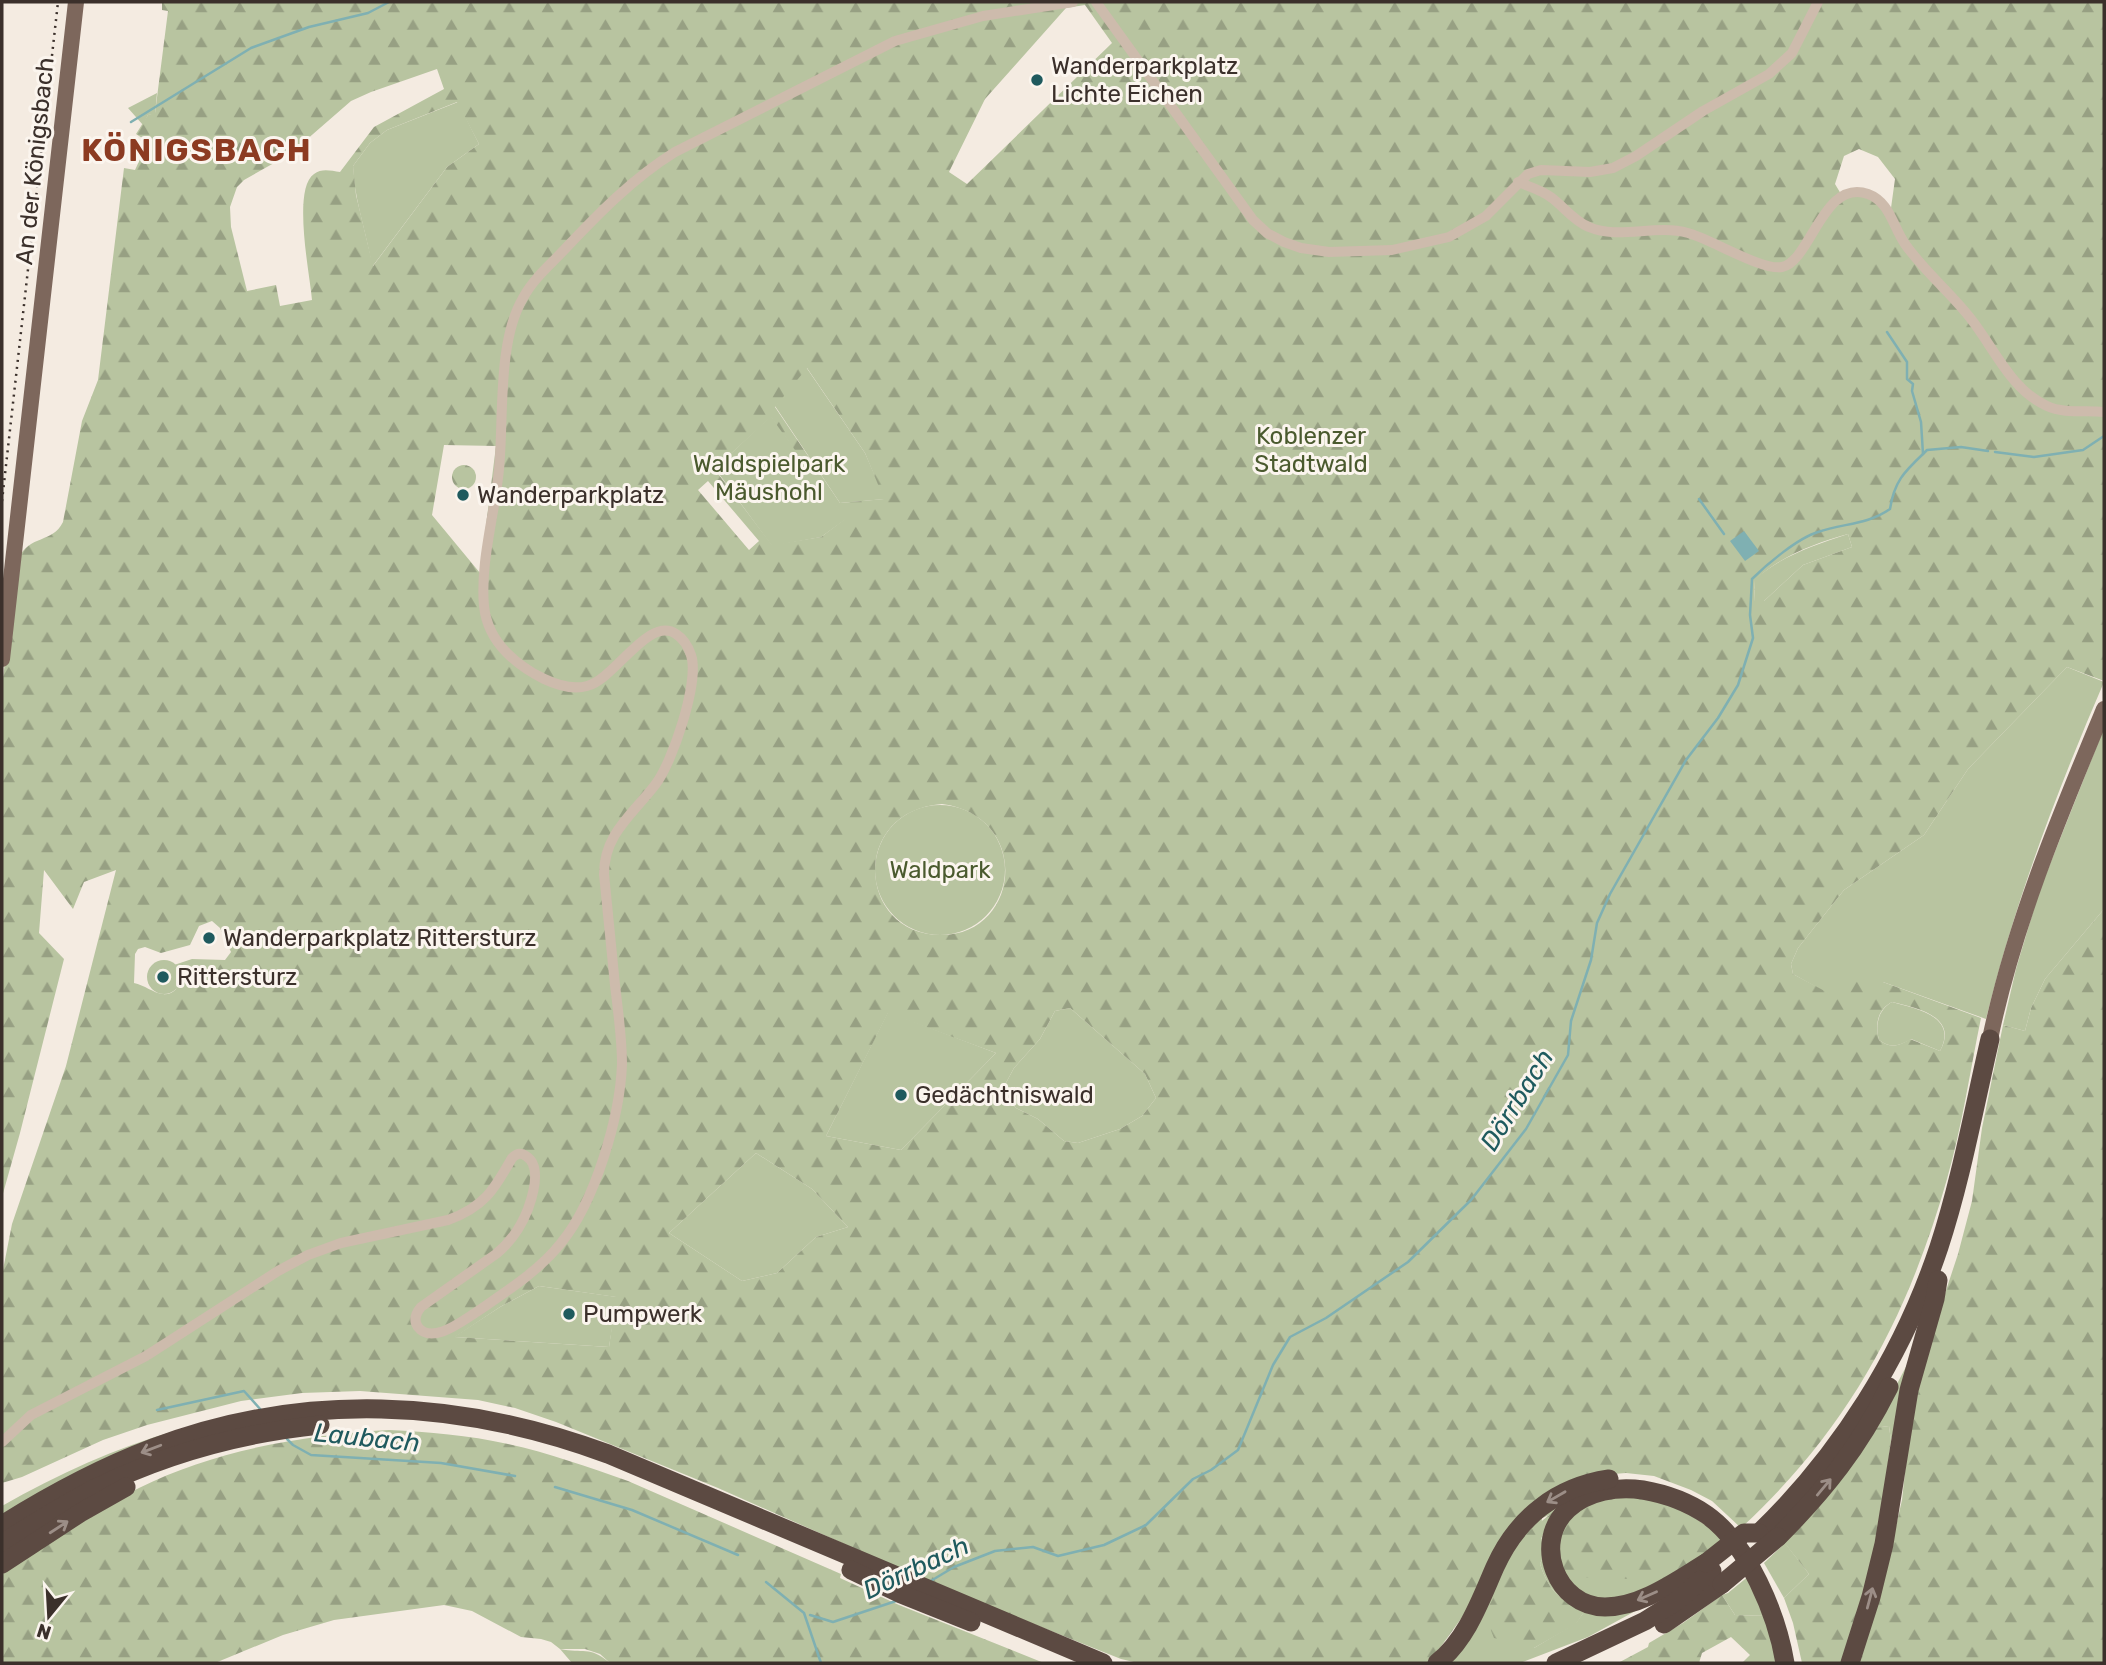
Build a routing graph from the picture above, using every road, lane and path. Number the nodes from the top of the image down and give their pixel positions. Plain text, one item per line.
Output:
1 (76, 2) edge
2 (1073, 2) edge
3 (1096, 2) edge
4 (1818, 2) edge
5 (1518, 182) junction
6 (2104, 412) edge
7 (2, 659) edge
8 (2104, 709) edge
9 (1990, 1039) junction
10 (1938, 1280) junction
11 (2, 1441) edge
12 (172, 1458) junction
13 (2, 1525) edge
14 (1768, 1531) junction
15 (2, 1543) edge
16 (2, 1564) edge
17 (1713, 1573) junction
18 (990, 1623) junction
19 (1068, 1663) edge
20 (1103, 1663) edge
21 (1437, 1663) edge
22 (1556, 1663) edge
23 (1589, 1663) edge
24 (1784, 1663) edge
25 (1794, 1663) edge
26 (1850, 1663) edge

1 - 7 main road, An der Königsbach
2 - 11 street
3 - 5 street
4 - 5 street
5 - 6 street
8 - 9 main road
9 - 10 highway
9 - 14 highway
14 -> 10 highway
26 -> 10 highway
12 - 15 highway
16 -> 12 highway
12 - 18 highway
18 -> 13 highway
14 - 17 highway
17 - 22 highway
17 - 23 highway
17 -> 24 highway
18 - 19 highway
18 - 20 highway
25 -> 21 highway

